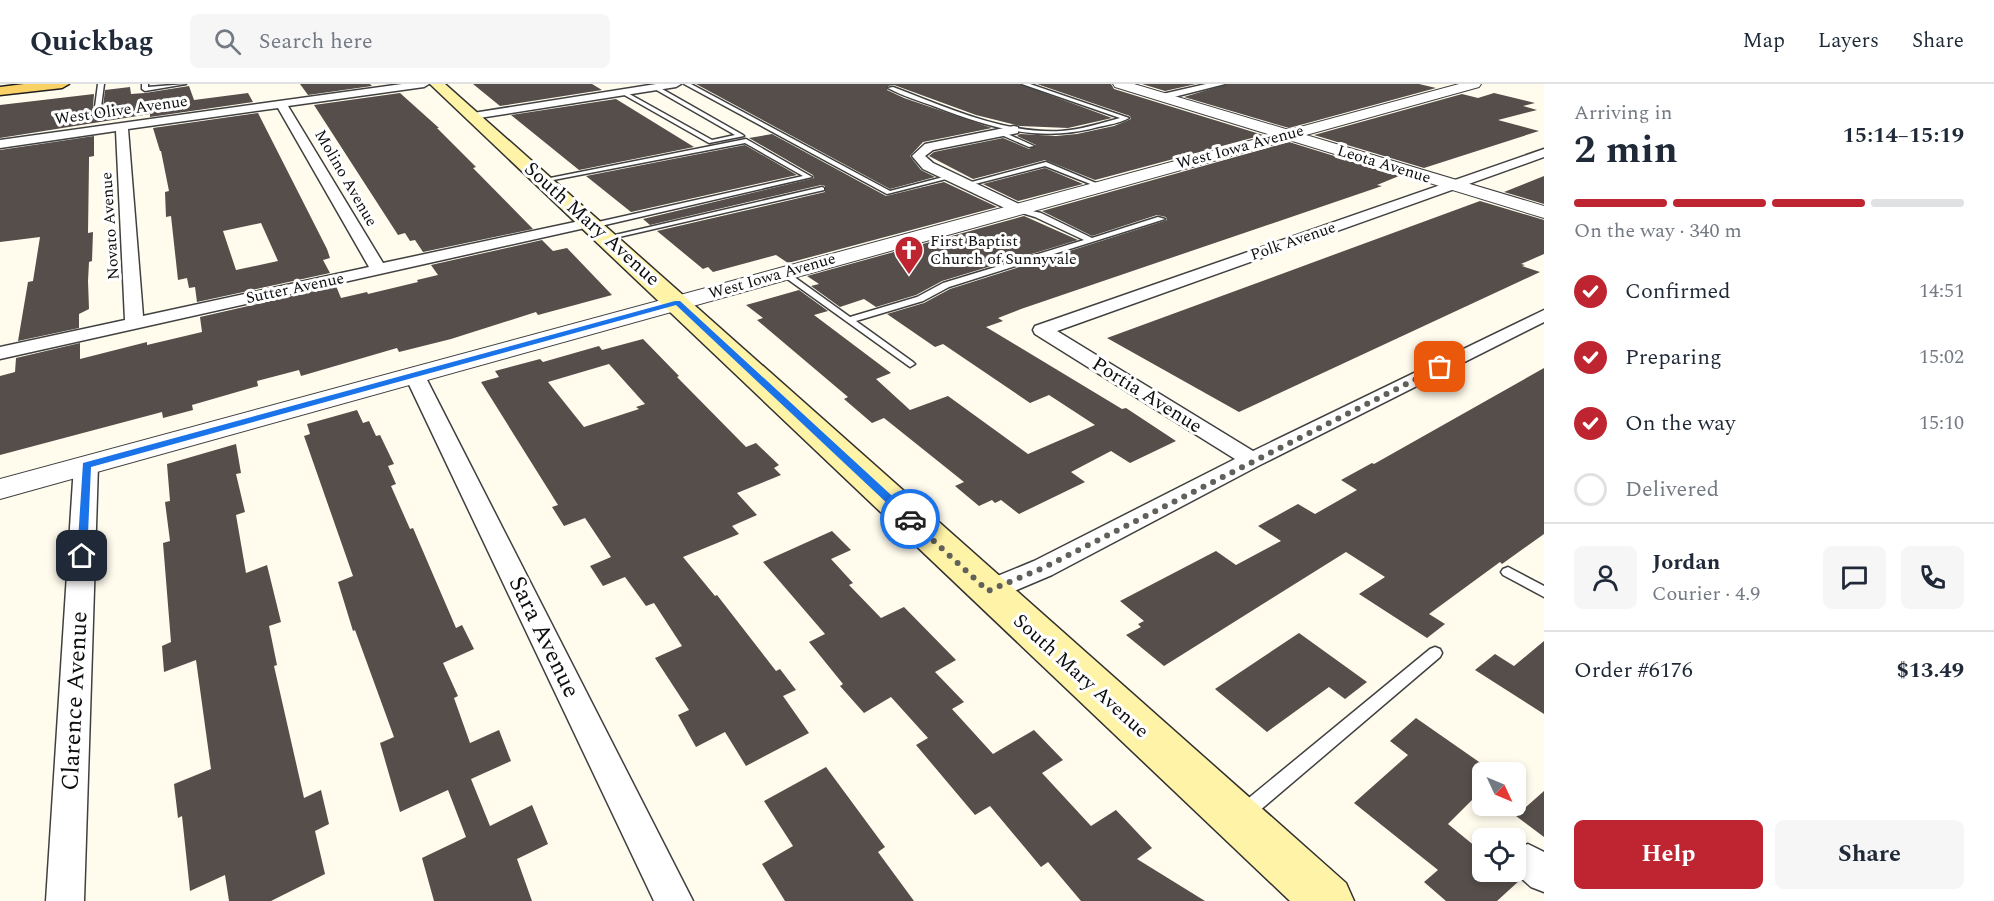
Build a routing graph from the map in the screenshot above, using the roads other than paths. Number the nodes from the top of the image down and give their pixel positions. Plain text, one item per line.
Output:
1 (9, 84) edge
2 (62, 84) edge
3 (101, 84) edge
4 (145, 84) edge
5 (183, 84) edge
6 (424, 84) edge
7 (437, 84) edge
8 (676, 84) edge
9 (687, 84) edge
10 (1025, 84) edge
11 (1120, 84) edge
12 (1220, 84) edge
13 (1474, 84) edge
14 (0, 85) edge
15 (655, 87) junction
16 (891, 88) dead end
17 (0, 92) edge
18 (622, 92) junction
19 (1162, 97) junction
20 (282, 105) junction
21 (98, 106) dead end
22 (472, 116) junction
23 (122, 127) junction
24 (1014, 130) junction
25 (999, 132) junction
26 (1287, 135) junction
27 (0, 144) edge
28 (1030, 146) dead end
29 (686, 149) dead end
30 (1544, 153) edge
31 (951, 177) junction
32 (541, 179) junction
33 (967, 184) junction
34 (1452, 184) junction
35 (1100, 186) junction
36 (822, 189) dead end
37 (1018, 209) junction
38 (1544, 212) edge
39 (1161, 219) dead end
40 (596, 229) junction
41 (1090, 240) junction
42 (379, 270) junction
43 (783, 273) junction
44 (677, 302) junction
45 (1544, 315) edge
46 (849, 320) junction
47 (134, 323) junction
48 (1042, 330) joint
49 (0, 353) edge
50 (910, 364) dead end
51 (414, 374) junction
52 (1252, 460) junction
53 (86, 465) junction
54 (0, 489) edge
55 (1508, 572) dead end
56 (988, 591) junction
57 (1544, 592) edge
58 (1435, 653) dead end
59 (1238, 819) junction
60 (65, 901) edge
61 (674, 901) edge
62 (1328, 901) edge

1 - 14 main road
2 - 17 main road
3 - 21 lane
4 - 5 lane
6 - 20 street, West Olive Avenue
7 - 22 main road, South Mary Avenue
8 - 15 street
9 - 31 lane
10 - 24 lane
11 - 19 street, Leota Avenue
12 - 19 street
13 - 26 street, West Iowa Avenue
15 - 18 street
15 - 18 lane
16 - 24 lane
18 - 22 street
19 - 26 street, Leota Avenue
20 - 23 street, West Olive Avenue
20 - 42 street, Molino Avenue
22 - 32 main road, South Mary Avenue
23 - 27 street, West Olive Avenue
23 - 47 street, Novato Avenue
24 - 25 street
25 - 28 lane
25 - 31 street
26 - 34 street, Leota Avenue
26 - 35 street, West Iowa Avenue
29 - 32 lane
30 - 34 street, Polk Avenue
31 - 33 street
32 - 40 main road, South Mary Avenue
32 - 40 lane
33 - 35 lane
33 - 37 street
34 - 38 street, Leota Avenue
34 - 48 street, Polk Avenue
35 - 37 street, West Iowa Avenue
36 - 40 lane
37 - 41 lane
37 - 43 street, West Iowa Avenue
39 - 41 lane
40 - 42 street, Sutter Avenue
40 - 44 main road, South Mary Avenue
41 - 46 lane
42 - 47 street, Sutter Avenue
43 - 44 street, West Iowa Avenue
43 - 46 lane
44 - 51 street, West Iowa Avenue
44 - 56 main road, South Mary Avenue
45 - 52 street
46 - 50 lane
47 - 49 street, Sutter Avenue
48 - 52 street, Portia Avenue
51 - 53 street, West Iowa Avenue
51 - 61 street, Sara Avenue
52 - 56 street
53 - 54 street, West Iowa Avenue
53 - 60 street, Clarence Avenue
55 - 57 lane
56 - 59 main road, South Mary Avenue
58 - 59 lane
59 - 62 main road, South Mary Avenue

